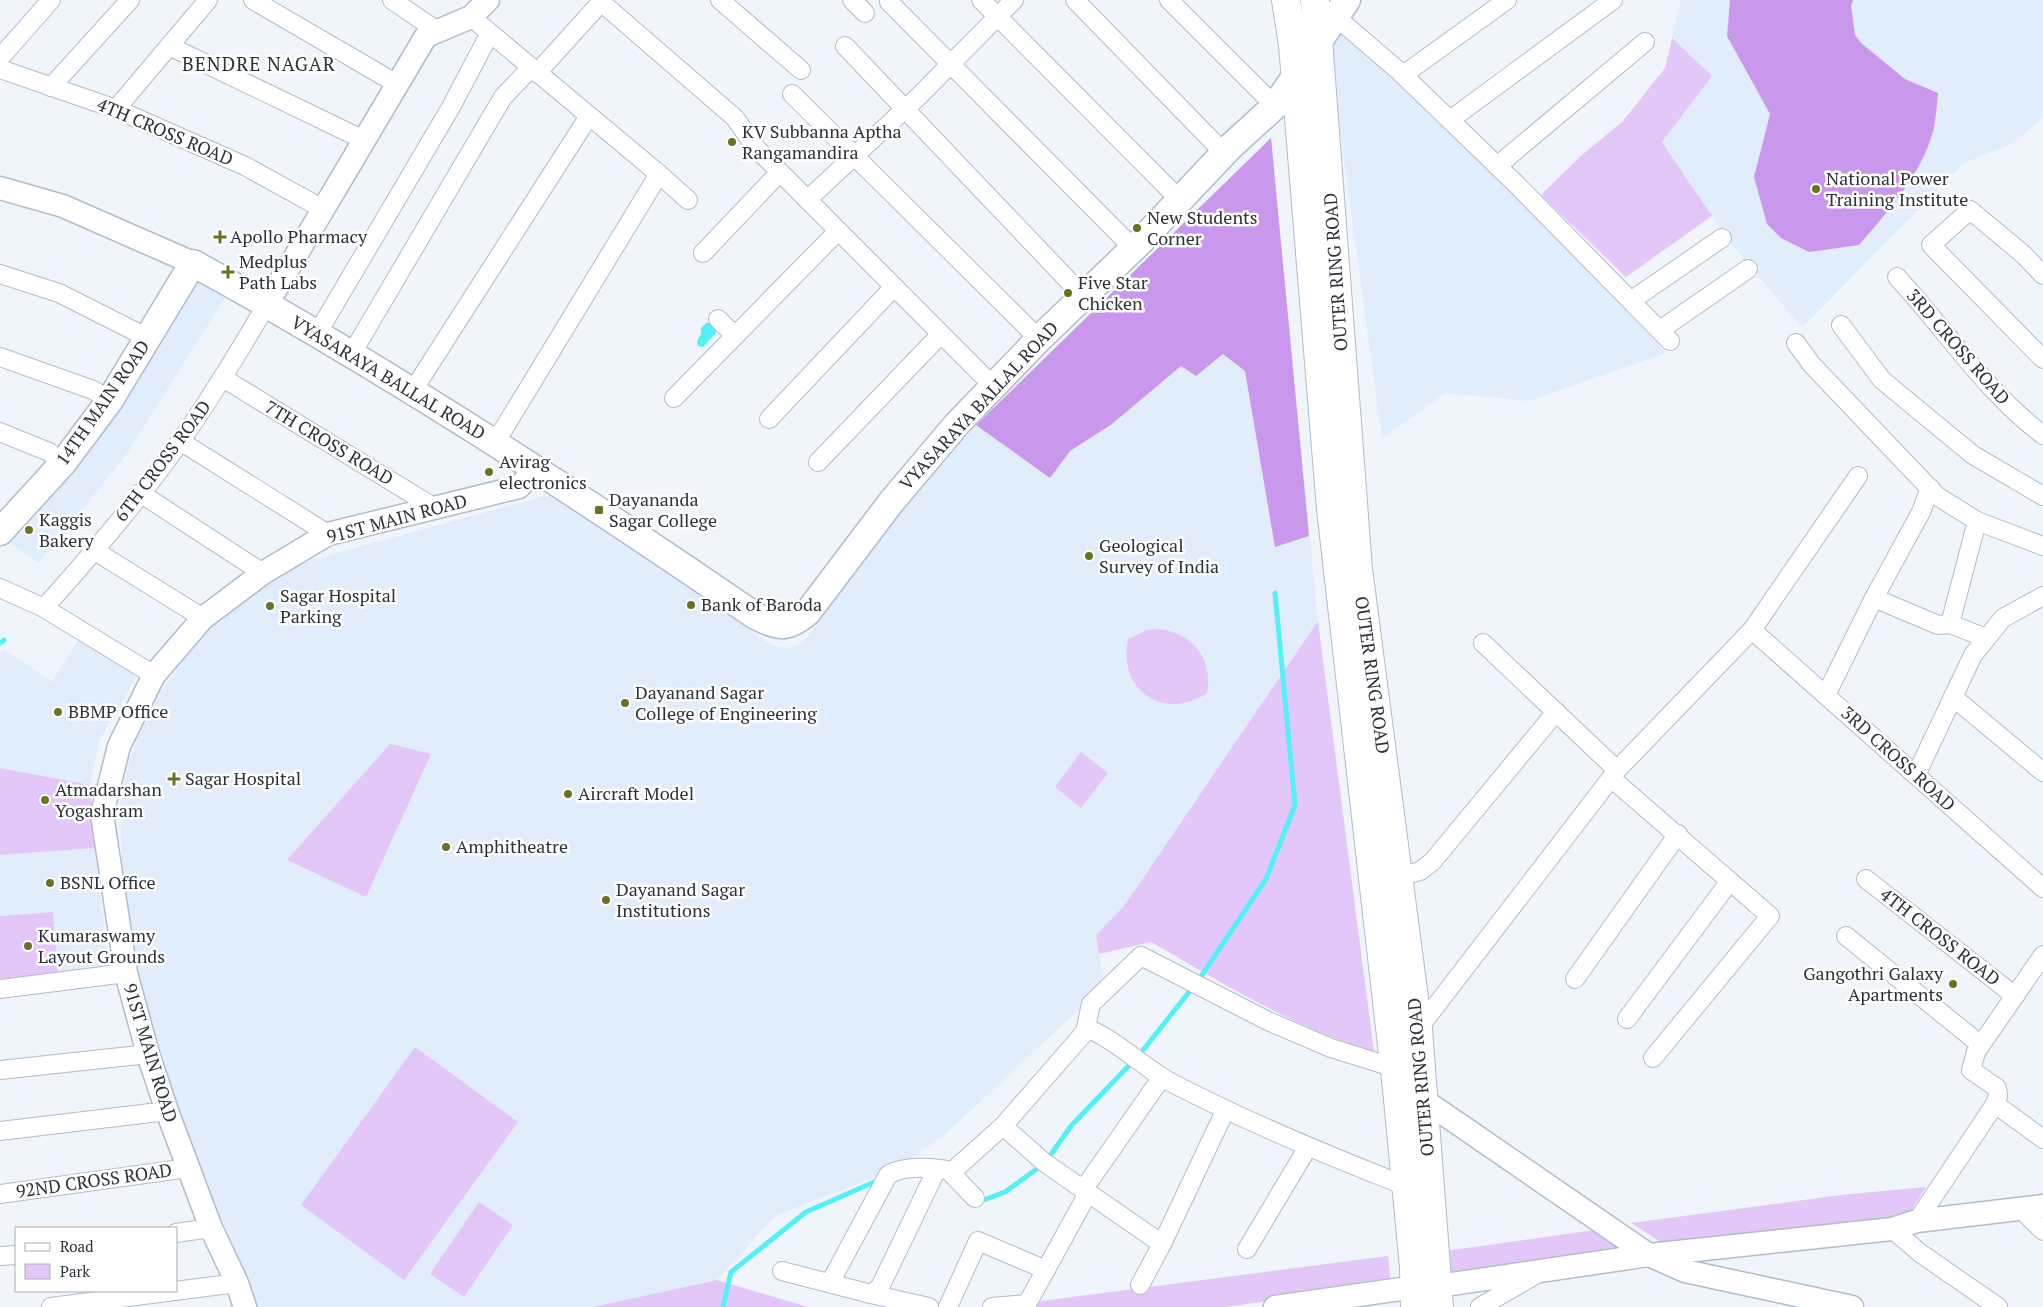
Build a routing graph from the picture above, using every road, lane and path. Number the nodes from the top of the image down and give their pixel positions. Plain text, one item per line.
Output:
1 (50, 0) edge
2 (130, 0) edge
3 (208, 0) edge
4 (253, 0) edge
5 (392, 0) edge
6 (488, 0) edge
7 (720, 0) edge
8 (852, 0) edge
9 (981, 0) edge
10 (1014, 0) edge
11 (1075, 0) edge
12 (1169, 0) edge
13 (1277, 0) edge
14 (1286, 0) edge
15 (1316, 0) edge
16 (1507, 0) edge
17 (1613, 0) edge
18 (602, 1) edge
19 (889, 2) dead end
20 (1339, 6) edge
21 (865, 13) dead end
22 (472, 17) junction
23 (998, 17) junction
24 (436, 30) junction
25 (490, 33) junction
26 (1320, 41) junction
27 (1645, 42) dead end
28 (1293, 45) junction
29 (169, 46) junction
30 (845, 46) dead end
31 (0, 58) edge
32 (950, 64) junction
33 (0, 69) edge
34 (801, 70) dead end
35 (534, 71) junction
36 (1403, 75) junction
37 (1295, 76) junction
38 (397, 84) junction
39 (51, 86) junction
40 (792, 94) dead end
41 (1275, 106) junction
42 (116, 109) junction
43 (905, 109) junction
44 (588, 116) junction
45 (1450, 120) junction
46 (364, 140) junction
47 (1224, 153) junction
48 (855, 156) junction
49 (1497, 166) junction
50 (780, 172) junction
51 (659, 174) junction
52 (0, 188) edge
53 (688, 200) dead end
54 (807, 200) junction
55 (1180, 200) junction
56 (323, 209) junction
57 (838, 231) junction
58 (1722, 238) dead end
59 (1133, 248) junction
60 (703, 253) dead end
61 (193, 263) junction
62 (1748, 270) dead end
63 (0, 274) edge
64 (2043, 275) edge
65 (1897, 277) dead end
66 (894, 287) junction
67 (1083, 296) junction
68 (1632, 300) junction
69 (267, 304) junction
70 (718, 319) dead end
71 (1841, 325) dead end
72 (317, 334) junction
73 (941, 334) junction
74 (734, 335) junction
75 (148, 338) junction
76 (1039, 339) junction
77 (1796, 343) dead end
78 (351, 355) junction
79 (0, 357) edge
80 (2043, 359) edge
81 (223, 378) junction
82 (994, 386) junction
83 (412, 392) junction
84 (674, 398) dead end
85 (110, 400) junction
86 (769, 419) dead end
87 (0, 432) edge
88 (2043, 435) edge
89 (180, 441) junction
90 (495, 443) junction
91 (56, 458) junction
92 (818, 462) dead end
93 (536, 468) junction
94 (1858, 476) dead end
95 (1930, 488) junction
96 (140, 493) junction
97 (2043, 496) edge
98 (435, 508) junction
99 (4, 519) edge
100 (1977, 521) junction
101 (328, 534) junction
102 (2043, 546) edge
103 (95, 551) junction
104 (263, 573) junction
105 (0, 588) edge
106 (2043, 596) edge
107 (1874, 598) junction
108 (44, 608) junction
109 (203, 618) junction
110 (1950, 624) junction
111 (1752, 630) junction
112 (1986, 638) junction
113 (1483, 643) dead end
114 (154, 675) junction
115 (1826, 695) junction
116 (1953, 697) junction
117 (1556, 712) junction
118 (2043, 772) edge
119 (1614, 774) junction
120 (1916, 775) junction
121 (1678, 834) junction
122 (1400, 877) junction
123 (1866, 879) dead end
124 (1730, 881) junction
125 (2043, 888) edge
126 (1846, 936) dead end
127 (2043, 955) edge
128 (126, 973) junction
129 (1575, 979) dead end
130 (0, 989) edge
131 (2015, 996) junction
132 (1627, 1019) dead end
133 (1418, 1029) junction
134 (1084, 1032) junction
135 (1981, 1045) junction
136 (148, 1054) junction
137 (1653, 1058) dead end
138 (1395, 1068) junction
139 (0, 1070) edge
140 (1162, 1077) junction
141 (1425, 1101) junction
142 (1995, 1104) junction
143 (1225, 1110) junction
144 (167, 1111) junction
145 (1003, 1126) junction
146 (0, 1132) edge
147 (2043, 1139) edge
148 (1308, 1147) junction
149 (188, 1168) junction
150 (941, 1170) junction
151 (1406, 1186) junction
152 (1086, 1191) junction
153 (0, 1194) edge
154 (975, 1198) dead end
155 (2032, 1207) edge
156 (1917, 1221) junction
157 (211, 1228) junction
158 (1892, 1229) junction
159 (2043, 1232) edge
160 (178, 1233) edge
161 (1162, 1244) junction
162 (1247, 1249) dead end
163 (15, 1254) edge
164 (1649, 1255) junction
165 (0, 1256) edge
166 (1046, 1270) junction
167 (1544, 1270) junction
168 (782, 1271) dead end
169 (238, 1283) junction
170 (830, 1283) junction
171 (1140, 1286) dead end
172 (178, 1291) edge
173 (168, 1292) edge
174 (871, 1294) junction
175 (1427, 1297) edge
176 (1796, 1301) edge
177 (51, 1307) edge
178 (245, 1307) edge
179 (929, 1307) edge
180 (948, 1307) edge
181 (992, 1307) edge
182 (1275, 1307) edge
183 (1480, 1307) edge
184 (1852, 1307) edge
185 (1998, 1307) edge

1 - 31 street
2 - 39 street
3 - 29 street
4 - 38 street
5 - 24 street
6 - 22 street
7 - 34 street
8 - 21 street
9 - 23 street
10 - 23 street
11 - 47 street
12 - 41 street
13 - 28 street
14 - 28 highway, OUTER RING ROAD
15 - 26 highway, OUTER RING ROAD
16 - 36 street
17 - 45 street
18 - 35 street
18 - 50 street
19 - 32 street
20 - 26 main road, VYASARAYA BALLAL ROAD
20 - 36 street
22 - 24 street
22 - 25 street
23 - 32 street
23 - 55 street
24 - 38 street
25 - 35 street
25 - 72 street
26 - 37 main road, VYASARAYA BALLAL ROAD
26 - 122 highway, OUTER RING ROAD
27 - 49 street
28 - 37 highway, OUTER RING ROAD
29 - 42 street
29 - 46 street
30 - 43 street
32 - 43 street
32 - 59 street
33 - 39 street, 4TH CROSS ROAD
35 - 44 street
35 - 78 street
36 - 45 street
37 - 41 main road, VYASARAYA BALLAL ROAD
37 - 138 highway, OUTER RING ROAD
38 - 46 street
39 - 42 street, 4TH CROSS ROAD
40 - 48 street
41 - 47 main road, VYASARAYA BALLAL ROAD
42 - 56 street, 4TH CROSS ROAD
43 - 48 street
43 - 67 street
44 - 51 street
44 - 83 street
45 - 49 street
46 - 56 street
47 - 55 main road, VYASARAYA BALLAL ROAD
48 - 54 street
48 - 76 street
49 - 68 street
50 - 54 street
50 - 60 street
51 - 53 street
51 - 90 street
52 - 61 street
54 - 57 street
55 - 59 main road, VYASARAYA BALLAL ROAD
56 - 69 street
57 - 66 street
57 - 74 street
58 - 68 street
59 - 67 main road, VYASARAYA BALLAL ROAD
61 - 69 main road, VYASARAYA BALLAL ROAD
61 - 75 main road, 14TH MAIN ROAD
62 - 68 street
63 - 75 street
64 - 80 street
65 - 88 street, 3RD CROSS ROAD
66 - 73 street
66 - 86 street
67 - 76 main road, VYASARAYA BALLAL ROAD
69 - 72 main road, VYASARAYA BALLAL ROAD
69 - 81 street, 6TH CROSS ROAD
70 - 74 street
71 - 97 street
72 - 78 main road, VYASARAYA BALLAL ROAD
73 - 82 street
73 - 92 street
74 - 84 street
75 - 85 main road, 14TH MAIN ROAD
76 - 82 main road, VYASARAYA BALLAL ROAD
77 - 95 street
78 - 83 main road, VYASARAYA BALLAL ROAD
79 - 85 street
81 - 89 street, 6TH CROSS ROAD
81 - 98 street, 7TH CROSS ROAD
82 - 93 main road, VYASARAYA BALLAL ROAD
83 - 90 main road, VYASARAYA BALLAL ROAD
85 - 91 main road, 14TH MAIN ROAD
87 - 91 street
89 - 96 street, 6TH CROSS ROAD
89 - 101 street
90 - 93 main road, VYASARAYA BALLAL ROAD
91 - 99 main road, 14TH MAIN ROAD
93 - 98 street, 91ST MAIN ROAD
94 - 111 street
95 - 100 street
95 - 107 street
96 - 103 street, 6TH CROSS ROAD
96 - 104 street
98 - 101 street, 91ST MAIN ROAD
100 - 102 street
100 - 110 street
101 - 104 street, 91ST MAIN ROAD
103 - 108 street, 6TH CROSS ROAD
103 - 109 street
104 - 109 street, 91ST MAIN ROAD
105 - 108 street
106 - 112 street
107 - 110 street
107 - 115 street
108 - 114 street
109 - 114 street, 91ST MAIN ROAD
110 - 112 street
111 - 115 street, 3RD CROSS ROAD
111 - 119 street
112 - 116 street
113 - 117 street
114 - 128 street, 91ST MAIN ROAD
115 - 120 street, 3RD CROSS ROAD
116 - 118 street
116 - 120 street
117 - 119 street
117 - 122 street
119 - 121 street
119 - 133 street
120 - 125 street, 3RD CROSS ROAD
121 - 124 street
121 - 129 street
122 - 133 highway, OUTER RING ROAD
123 - 131 street, 4TH CROSS ROAD
124 - 132 street
124 - 137 street
126 - 135 street
127 - 131 street
128 - 130 street
128 - 136 street, 91ST MAIN ROAD
131 - 135 street
133 - 141 highway, OUTER RING ROAD
134 - 138 street
134 - 140 street
134 - 145 street
135 - 142 street
136 - 139 street
136 - 144 street, 91ST MAIN ROAD
138 - 151 highway, OUTER RING ROAD
140 - 143 street
140 - 152 street
141 - 164 street
141 - 175 highway, OUTER RING ROAD
142 - 147 street
142 - 156 street
143 - 148 street
143 - 161 street
144 - 146 street
144 - 149 street, 91ST MAIN ROAD
145 - 150 street
145 - 152 street
148 - 151 street
148 - 162 street
149 - 153 street, 92ND CROSS ROAD
149 - 157 street, 91ST MAIN ROAD
150 - 154 street
150 - 170 street
150 - 174 street
151 - 175 highway, OUTER RING ROAD
152 - 161 street
152 - 166 street
155 - 156 street
155 - 159 street
156 - 158 street
157 - 160 street
157 - 169 street, 91ST MAIN ROAD
158 - 164 street
158 - 185 street
161 - 171 street
163 - 165 street
164 - 167 street
164 - 176 street
166 - 180 street
166 - 181 street
167 - 175 street
167 - 183 street
168 - 170 street
169 - 172 street
169 - 178 street, 91ST MAIN ROAD
170 - 174 street
173 - 177 street
174 - 179 street
175 - 182 street
176 - 184 street

